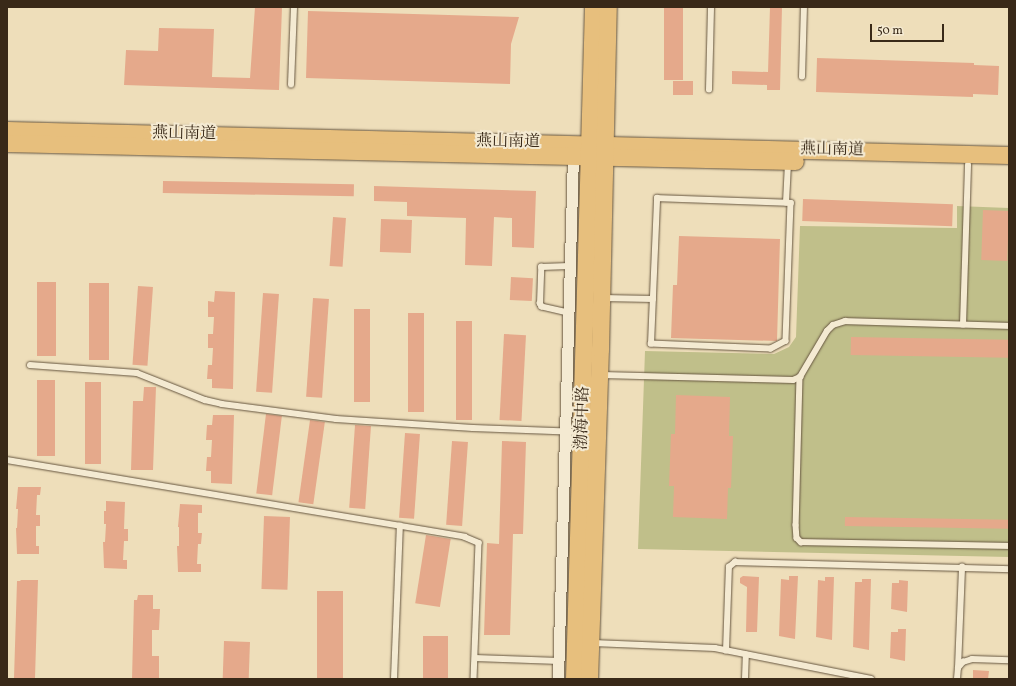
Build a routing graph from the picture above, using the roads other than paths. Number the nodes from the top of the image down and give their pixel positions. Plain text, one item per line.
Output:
1 (294, 7) edge
2 (592, 7) edge
3 (608, 7) edge
4 (711, 7) edge
5 (804, 7) edge
6 (802, 77) dead end
7 (291, 86) dead end
8 (709, 90) dead end
9 (7, 130) edge
10 (7, 143) edge
11 (597, 151) junction
12 (1009, 155) edge
13 (572, 156) junction
14 (788, 161) junction
15 (968, 165) junction
16 (1009, 166) edge
17 (786, 203) junction
18 (569, 266) junction
19 (601, 298) junction
20 (653, 299) junction
21 (568, 313) junction
22 (963, 325) junction
23 (1009, 326) edge
24 (30, 365) dead end
25 (599, 375) junction
26 (800, 377) junction
27 (564, 432) junction
28 (582, 432) junction
29 (7, 460) edge
30 (400, 526) junction
31 (1009, 546) edge
32 (962, 567) junction
33 (1009, 568) edge
34 (590, 643) junction
35 (726, 651) junction
36 (746, 655) junction
37 (475, 658) junction
38 (1009, 660) edge
39 (559, 661) junction
40 (958, 668) junction
41 (394, 679) edge
42 (474, 679) edge
43 (558, 679) edge
44 (574, 679) edge
45 (589, 679) edge
46 (745, 679) edge
47 (871, 679) edge
48 (957, 679) edge

1 - 7 lane
2 - 11 main road
3 - 11 main road
4 - 8 lane
5 - 6 lane
9 - 11 main road, 燕山南道
10 - 13 main road, 燕山南道
11 - 12 main road, 燕山南道
11 - 13 main road, 燕山南道
11 - 14 main road, 燕山南道
11 - 19 main road, 渤海中路
11 - 28 main road, 渤海中路
13 - 18 street
14 - 15 main road, 燕山南道
14 - 17 lane
15 - 16 main road, 燕山南道
15 - 22 lane
17 - 20 lane
17 - 20 lane
18 - 21 street
18 - 21 lane
19 - 20 lane
19 - 25 main road, 渤海中路
21 - 27 street
22 - 23 lane
22 - 26 lane
24 - 27 lane
25 - 26 lane
25 - 34 main road, 渤海中路
26 - 31 lane
27 - 28 lane
27 - 39 street
28 - 44 main road, 渤海中路
29 - 30 lane
30 - 37 lane
30 - 41 lane
32 - 33 lane
32 - 35 lane
32 - 40 lane
34 - 35 lane
34 - 45 main road, 渤海中路
35 - 36 lane
36 - 46 lane
36 - 47 lane
37 - 39 lane
37 - 42 lane
38 - 40 lane
39 - 43 street
40 - 48 lane

